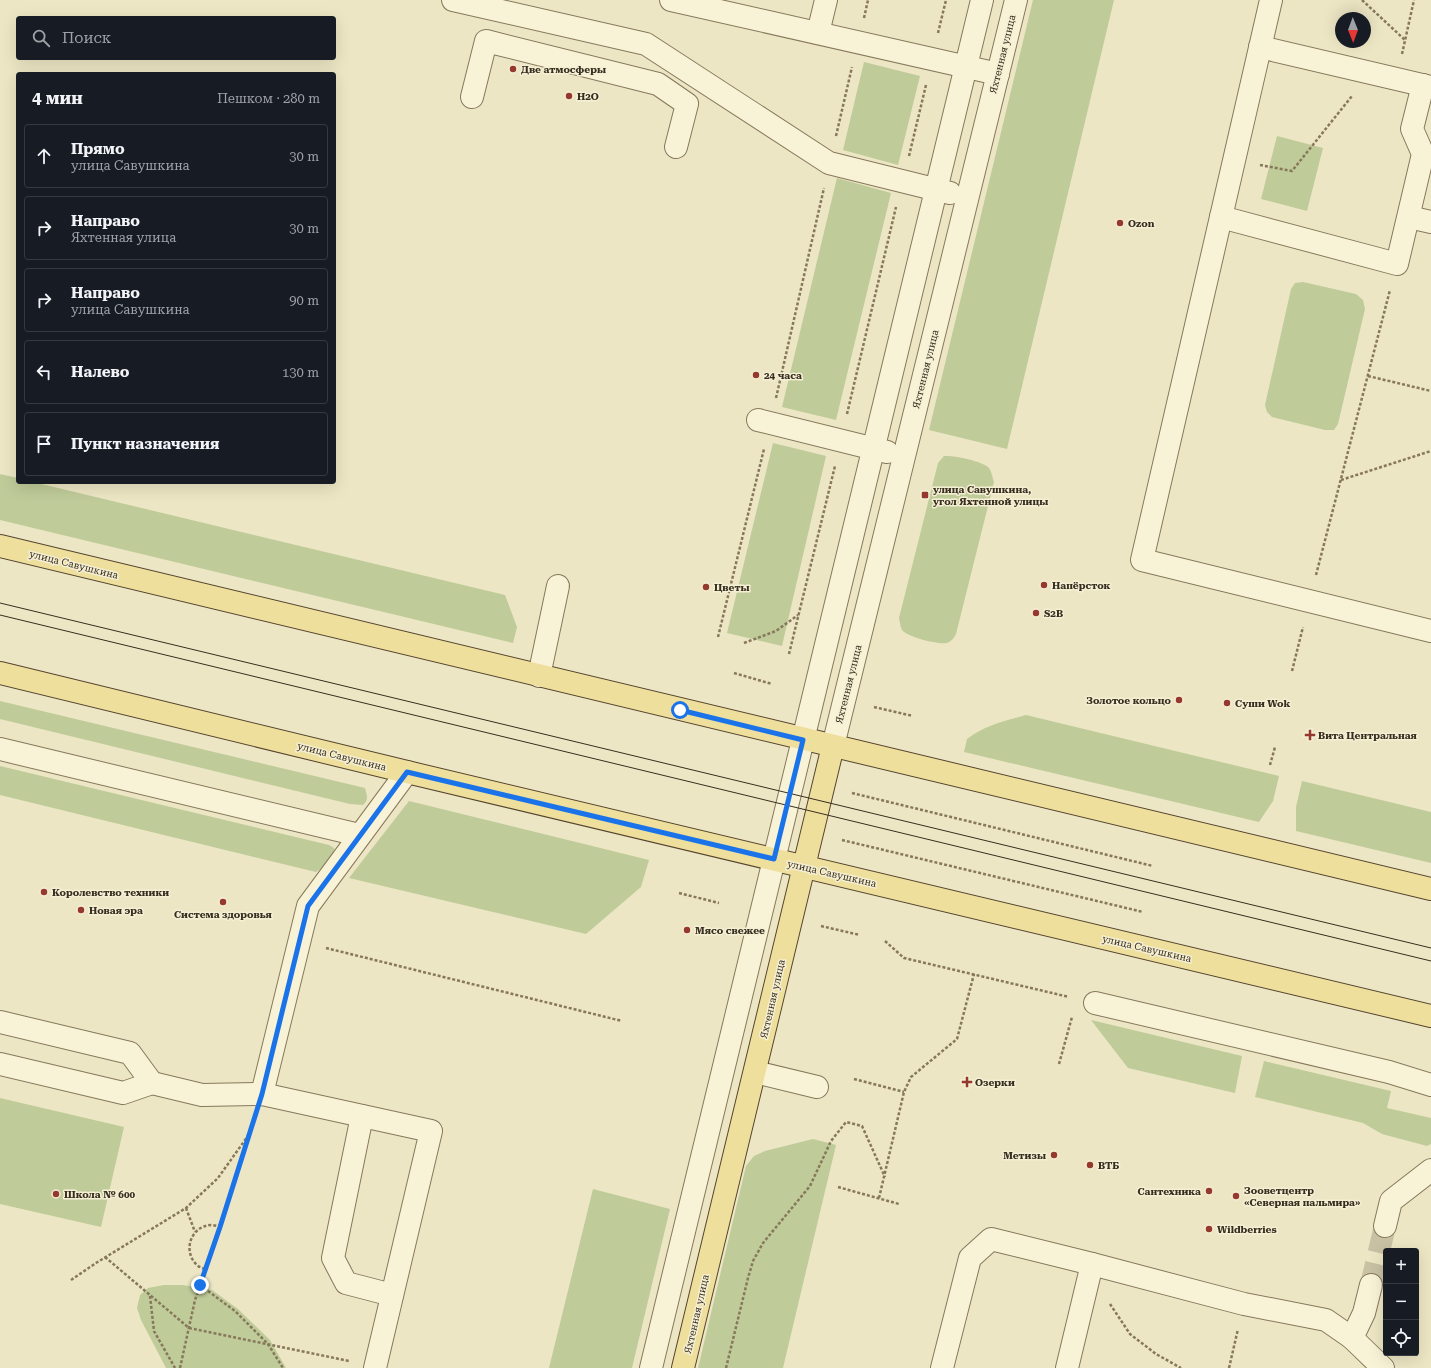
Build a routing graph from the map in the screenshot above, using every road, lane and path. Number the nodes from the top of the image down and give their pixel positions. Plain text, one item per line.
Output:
1 (453, 0) edge
2 (674, 0) edge
3 (826, 0) edge
4 (946, 0) edge
5 (982, 0) edge
6 (1016, 0) edge
7 (1271, 0) edge
8 (1362, 0) edge
9 (1414, 0) edge
10 (818, 33) junction
11 (1405, 40) junction
12 (858, 42) junction
13 (1260, 47) junction
14 (932, 59) junction
15 (672, 62) junction
16 (966, 66) junction
17 (1370, 73) junction
18 (998, 74) junction
19 (1396, 80) junction
20 (658, 84) junction
21 (1427, 86) edge
22 (472, 97) dead end
23 (676, 148) dead end
24 (1234, 159) junction
25 (829, 163) junction
26 (902, 182) junction
27 (936, 190) junction
28 (967, 198) junction
29 (1221, 217) junction
30 (1409, 217) junction
31 (1431, 222) edge
32 (1397, 264) junction
33 (1368, 376) junction
34 (1431, 391) edge
35 (764, 422) junction
36 (841, 441) junction
37 (874, 449) junction
38 (1431, 451) edge
39 (904, 456) junction
40 (1341, 480) junction
41 (0, 546) edge
42 (558, 586) dead end
43 (1309, 601) junction
44 (798, 615) junction
45 (1431, 631) edge
46 (718, 637) dead end
47 (744, 643) dead end
48 (789, 654) dead end
49 (1292, 671) dead end
50 (0, 673) edge
51 (734, 674) dead end
52 (539, 676) junction
53 (772, 684) dead end
54 (874, 707) dead end
55 (913, 716) dead end
56 (803, 740) junction
57 (833, 746) junction
58 (1275, 748) dead end
59 (0, 750) edge
60 (1270, 765) dead end
61 (407, 772) junction
62 (852, 793) dead end
63 (359, 836) junction
64 (842, 840) dead end
65 (774, 859) junction
66 (804, 866) junction
67 (1153, 866) dead end
68 (1431, 890) edge
69 (679, 893) dead end
70 (719, 903) dead end
71 (1143, 912) dead end
72 (821, 926) dead end
73 (860, 935) dead end
74 (299, 941) junction
75 (885, 941) dead end
76 (974, 974) junction
77 (1086, 1001) junction
78 (1431, 1016) edge
79 (622, 1021) dead end
80 (0, 1022) edge
81 (0, 1064) edge
82 (1059, 1064) dead end
83 (755, 1072) junction
84 (854, 1079) dead end
85 (152, 1083) junction
86 (1431, 1085) edge
87 (817, 1087) dead end
88 (904, 1092) junction
89 (262, 1094) junction
90 (362, 1116) junction
91 (250, 1133) junction
92 (1431, 1170) edge
93 (884, 1177) junction
94 (838, 1187) dead end
95 (879, 1198) junction
96 (899, 1204) dead end
97 (186, 1208) junction
98 (1385, 1226) tunnel mouth
99 (220, 1227) junction
100 (195, 1232) junction
101 (105, 1257) junction
102 (1092, 1264) junction
103 (205, 1270) junction
104 (71, 1280) dead end
105 (200, 1285) junction
106 (1370, 1285) tunnel mouth
107 (150, 1295) junction
108 (392, 1295) junction
109 (1109, 1303) dead end
110 (1244, 1304) junction
111 (189, 1328) junction
112 (1352, 1338) junction
113 (268, 1344) junction
114 (375, 1367) edge
115 (175, 1368) edge
116 (180, 1368) edge
117 (283, 1368) edge
118 (651, 1368) edge
119 (683, 1368) edge
120 (726, 1368) edge
121 (942, 1368) edge
122 (1067, 1368) edge
123 (1181, 1368) edge
124 (1229, 1368) edge
125 (1383, 1368) edge

1 - 15 street
2 - 10 street
3 - 10 street
4 - 14 path
5 - 16 street
6 - 18 street, Яхтенная улица
7 - 13 street
8 - 11 path
9 - 11 path
10 - 12 street
11 - 19 path
12 - 14 street
12 - 25 path
13 - 17 street
13 - 24 street
14 - 16 street
14 - 26 path
15 - 20 street
15 - 25 street
16 - 18 street
16 - 27 street
17 - 19 street
17 - 24 path
18 - 28 street, Яхтенная улица
19 - 21 street
20 - 22 street
20 - 23 street
21 - 30 street
24 - 29 street
25 - 26 street
25 - 35 path
26 - 27 street
26 - 36 path
27 - 28 street
27 - 37 street
28 - 39 street, Яхтенная улица
29 - 32 street
29 - 43 street
30 - 31 street
30 - 32 street
32 - 33 path
33 - 34 path
33 - 40 path
35 - 36 street
35 - 46 path
36 - 37 street
36 - 44 path
37 - 39 street
37 - 56 street
38 - 40 path
39 - 57 street, Яхтенная улица
40 - 43 path
41 - 52 main road, улица Савушкина
42 - 52 street
43 - 45 street
43 - 49 path
44 - 47 path
44 - 48 path
50 - 61 main road, улица Савушкина
51 - 53 path
52 - 56 main road, улица Савушкина
54 - 55 path
56 - 57 main road, улица Савушкина
56 - 65 street
57 - 66 main road, Яхтенная улица
57 - 68 main road, улица Савушкина
58 - 60 path
59 - 63 street
61 - 63 street
61 - 65 main road, улица Савушкина
62 - 67 path
63 - 74 street
64 - 71 path
65 - 66 main road, улица Савушкина
65 - 118 street
66 - 78 main road, улица Савушкина
66 - 83 main road, Яхтенная улица
69 - 70 path
72 - 73 path
74 - 79 path
74 - 89 street
75 - 76 path
76 - 77 path
76 - 88 path
77 - 82 path
77 - 86 street
80 - 85 street
81 - 85 street
83 - 87 street
83 - 119 main road, Яхтенная улица
84 - 88 path
85 - 89 street
88 - 93 path
89 - 90 street
89 - 91 path
90 - 108 street
90 - 108 street
91 - 97 path
91 - 99 path
92 - 98 street
93 - 95 path
93 - 120 path
94 - 95 path
95 - 96 path
97 - 100 path
97 - 101 path
99 - 100 path
99 - 103 path
100 - 103 path
101 - 104 path
101 - 107 path
102 - 110 street
102 - 121 street
102 - 122 street
103 - 105 path
105 - 111 path
105 - 113 path
106 - 112 street
107 - 111 path
107 - 115 path
108 - 114 street
109 - 123 path
110 - 112 street
110 - 124 path
111 - 113 path
111 - 116 path
112 - 125 street
113 - 114 path
113 - 117 path

